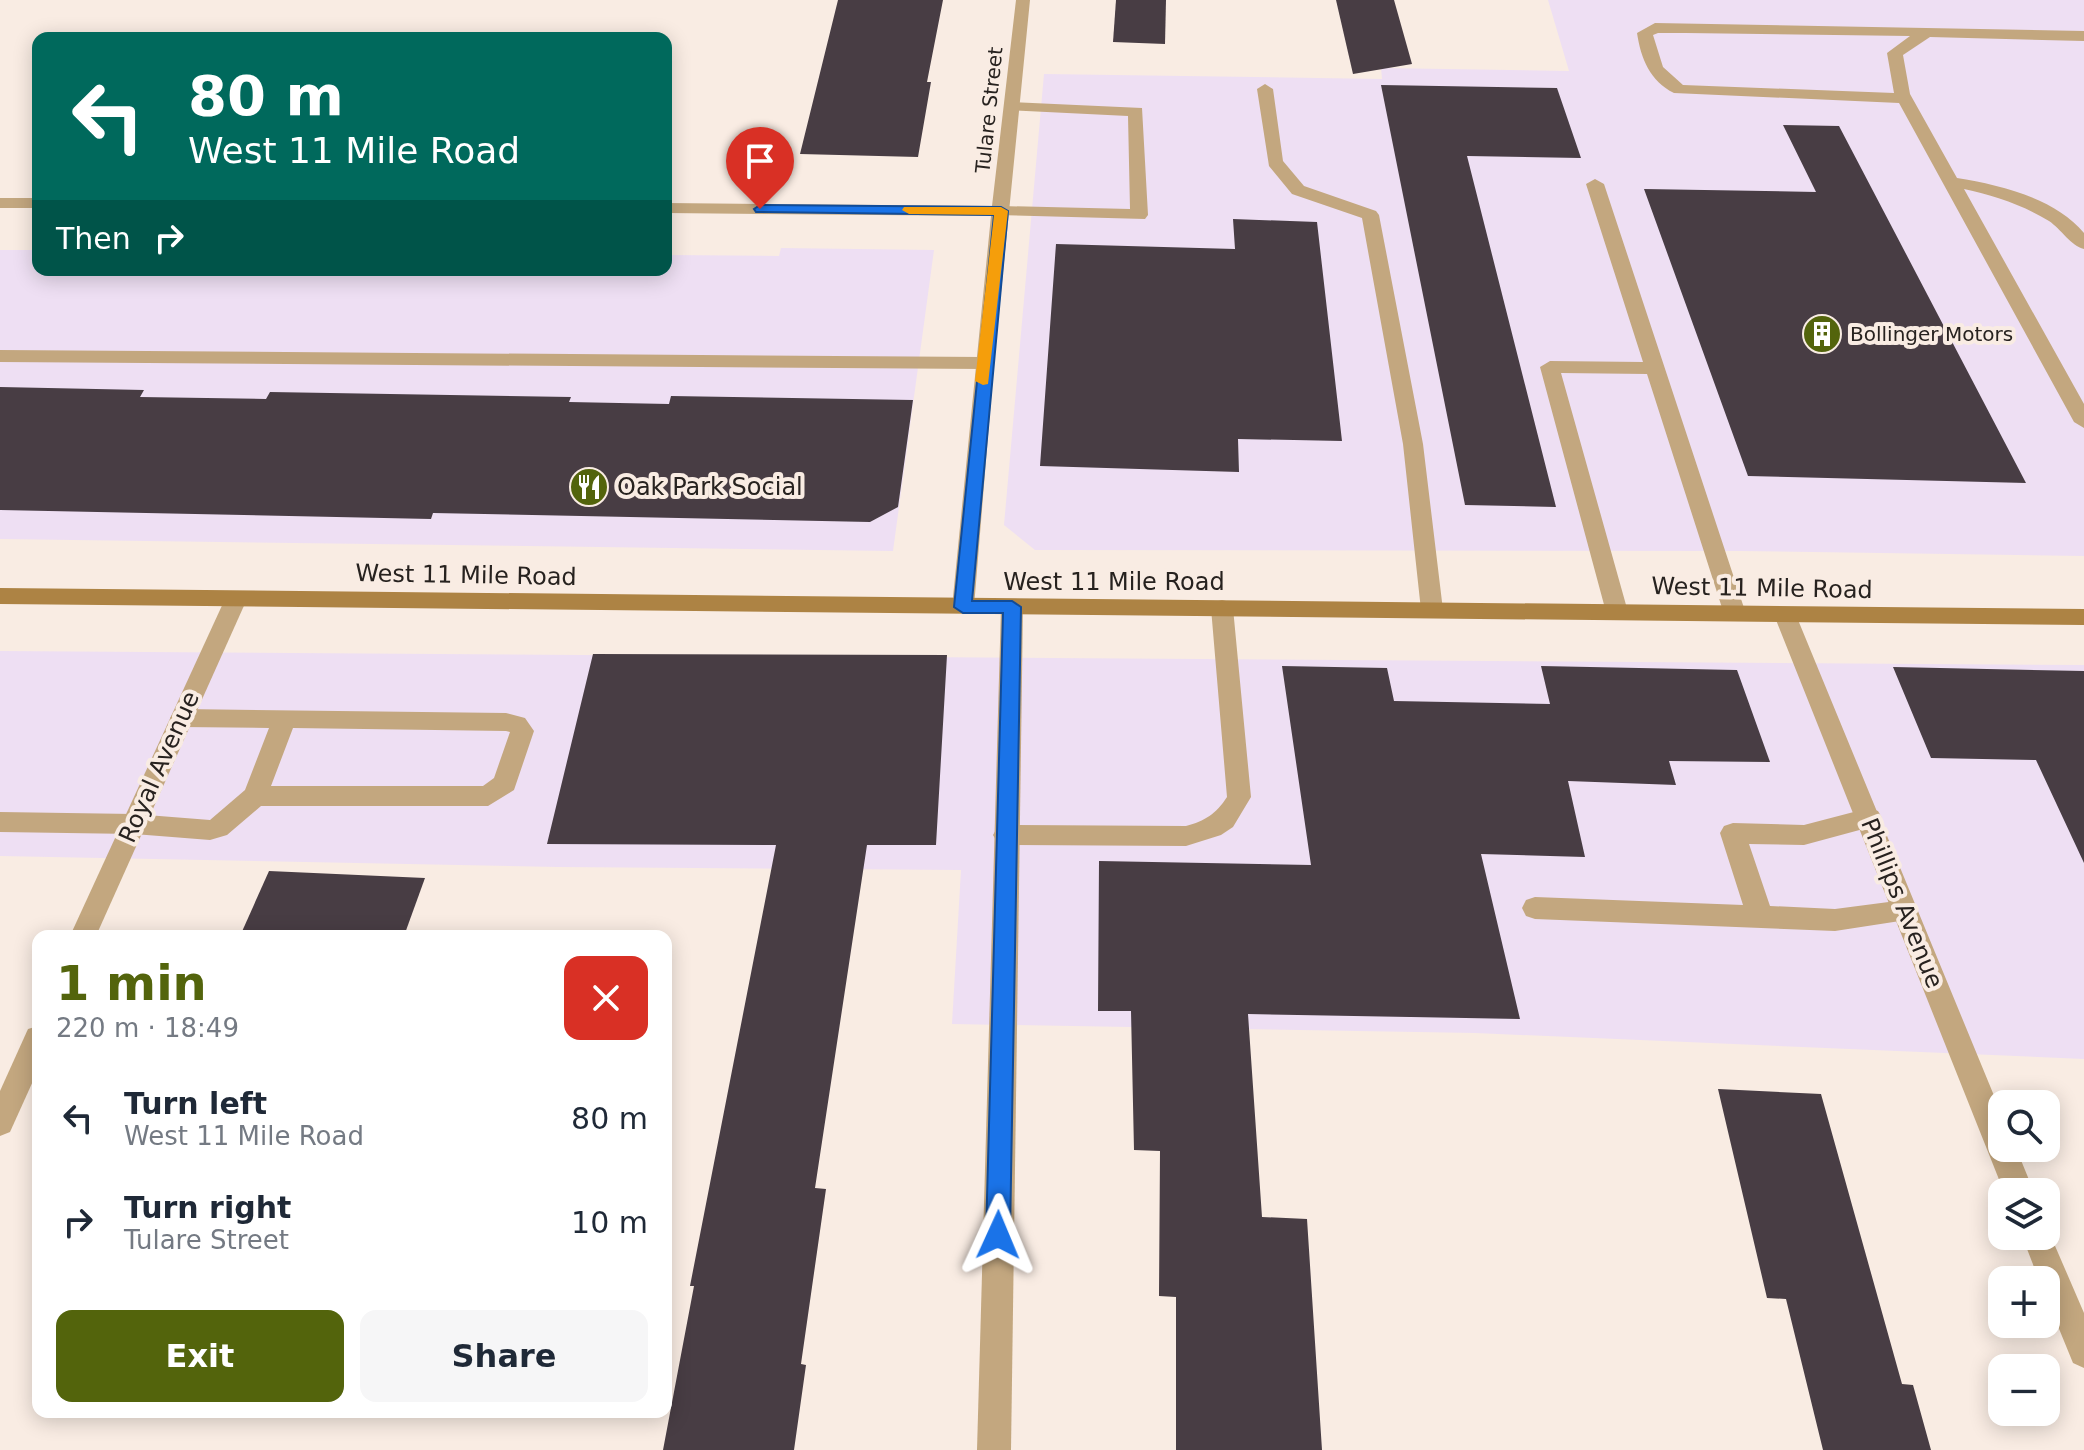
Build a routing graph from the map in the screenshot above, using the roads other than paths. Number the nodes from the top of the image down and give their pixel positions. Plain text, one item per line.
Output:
1 (1023, 0) edge
2 (1927, 32) junction
3 (2084, 36) edge
4 (1265, 89) dead end
5 (1904, 98) junction
6 (1012, 107) junction
7 (1951, 182) junction
8 (1595, 184) dead end
9 (0, 203) edge
10 (32, 203) edge
11 (672, 208) edge
12 (1001, 211) junction
13 (2084, 244) edge
14 (0, 356) edge
15 (984, 363) junction
16 (1654, 368) junction
17 (2084, 422) edge
18 (0, 596) edge
19 (236, 599) junction
20 (963, 607) junction
21 (1012, 607) junction
22 (1222, 608) junction
23 (1432, 610) junction
24 (1617, 612) junction
25 (1735, 614) junction
26 (1785, 615) junction
27 (2084, 617) edge
28 (182, 718) junction
29 (284, 721) junction
30 (255, 796) junction
31 (1869, 818) junction
32 (0, 822) edge
33 (134, 824) junction
34 (1006, 835) junction
35 (1535, 908) dead end
36 (1904, 911) junction
37 (1760, 916) junction
38 (86, 930) edge
39 (32, 1051) edge
40 (0, 1123) edge
41 (2013, 1178) edge
42 (2043, 1250) edge
43 (2084, 1352) edge
44 (994, 1450) edge

1 - 6 street, Tulare Street
2 - 3 street
2 - 5 street
2 - 5 street
4 - 23 street
5 - 7 street
6 - 12 street, Tulare Street
6 - 12 street
7 - 13 street
7 - 17 street
8 - 16 street
9 - 10 street
11 - 12 street
12 - 15 street, Tulare Street
14 - 15 street
15 - 20 street, Tulare Street
16 - 24 street
16 - 25 street
18 - 19 main road, West 11 Mile Road
19 - 20 main road, West 11 Mile Road
19 - 28 street, Royal Avenue
20 - 21 main road, West 11 Mile Road
21 - 22 main road, West 11 Mile Road
21 - 34 street
22 - 23 main road, West 11 Mile Road
22 - 34 street
23 - 24 main road, West 11 Mile Road
24 - 25 main road, West 11 Mile Road
25 - 26 main road, West 11 Mile Road
26 - 27 main road, West 11 Mile Road
26 - 31 street, Phillips Avenue
28 - 29 street
28 - 33 street, Royal Avenue
29 - 30 street
29 - 30 street
30 - 33 street
31 - 36 street, Phillips Avenue
31 - 37 street
32 - 33 street
33 - 38 street, Royal Avenue
34 - 44 street
35 - 37 street
36 - 37 street
36 - 41 street, Phillips Avenue
39 - 40 street
42 - 43 street

